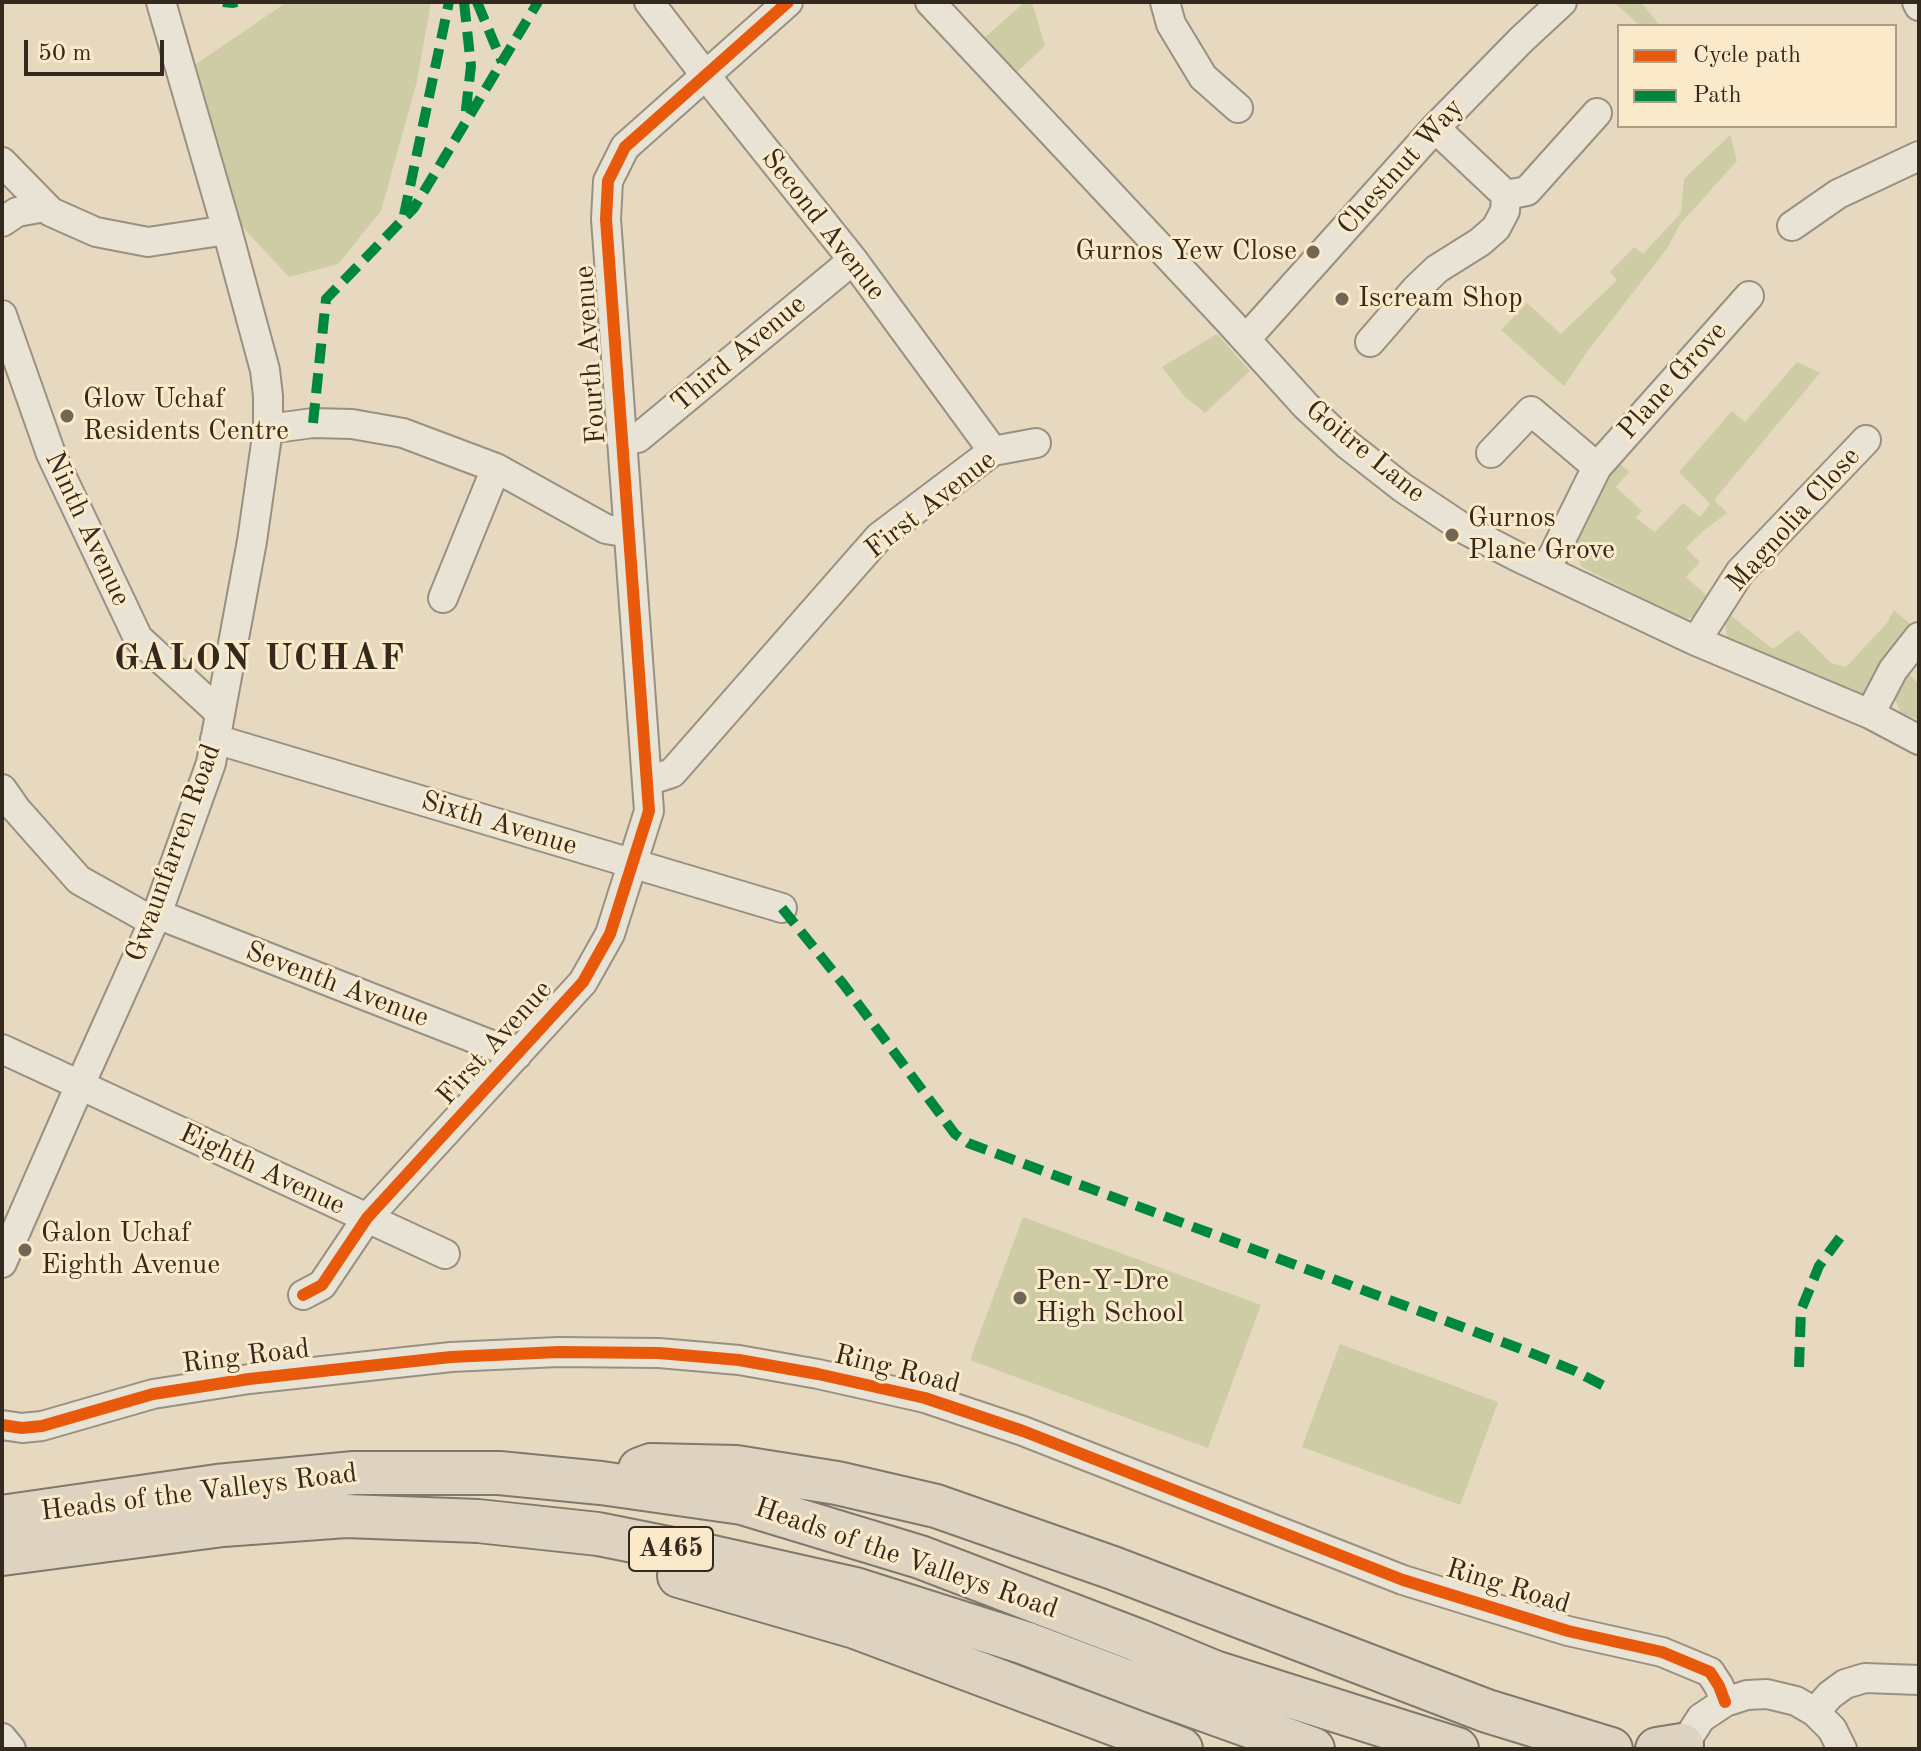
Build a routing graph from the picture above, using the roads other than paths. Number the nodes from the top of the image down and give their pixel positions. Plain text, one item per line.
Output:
1 (161, 2) edge
2 (649, 2) edge
3 (788, 2) edge
4 (930, 2) edge
5 (1165, 2) edge
6 (1562, 2) edge
7 (706, 76) junction
8 (1238, 108) dead end
9 (1597, 113) dead end
10 (1435, 128) junction
11 (1919, 156) edge
12 (2, 162) edge
13 (1506, 195) junction
14 (45, 207) junction
15 (2, 222) edge
16 (1792, 226) dead end
17 (227, 230) junction
18 (853, 260) junction
19 (1749, 296) dead end
20 (2, 315) edge
21 (1246, 339) junction
22 (1370, 342) dead end
23 (268, 429) junction
24 (621, 439) junction
25 (1866, 440) dead end
26 (1036, 443) dead end
27 (993, 451) junction
28 (1491, 453) dead end
29 (1597, 467) junction
30 (496, 468) junction
31 (629, 533) junction
32 (1546, 570) junction
33 (443, 598) dead end
34 (1919, 637) edge
35 (1696, 641) junction
36 (1870, 714) junction
37 (218, 726) junction
38 (1919, 740) edge
39 (647, 781) junction
40 (2, 789) edge
41 (633, 864) junction
42 (782, 908) dead end
43 (156, 918) junction
44 (2, 1049) edge
45 (517, 1055) junction
46 (80, 1085) junction
47 (367, 1218) junction
48 (445, 1254) dead end
49 (2, 1263) edge
50 (303, 1295) dead end
51 (2, 1425) edge
52 (42, 1426) junction
53 (2, 1446) edge
54 (601, 1483) junction
55 (2, 1517) edge
56 (598, 1534) junction
57 (2, 1554) edge
58 (1919, 1680) edge
59 (1725, 1702) junction
60 (1815, 1712) junction
61 (2, 1738) edge
62 (1673, 1748) edge
63 (11, 1749) edge
64 (1181, 1749) edge
65 (1313, 1749) edge
66 (1457, 1749) edge
67 (1611, 1749) edge
68 (1842, 1749) edge

1 - 17 street, Gwaunfarren Road
2 - 7 street, Second Avenue
3 - 7 street, Fourth Avenue
4 - 21 street, Goitre Lane
5 - 8 street
6 - 10 street, Chestnut Way
7 - 18 street, Second Avenue
7 - 24 street, Fourth Avenue
9 - 13 street
10 - 13 street
10 - 21 street, Chestnut Way
11 - 16 street
12 - 14 street
13 - 22 street
14 - 15 street
14 - 17 street
17 - 23 street, Gwaunfarren Road
18 - 24 street, Third Avenue
18 - 27 street, Second Avenue
19 - 29 street, Plane Grove
20 - 37 street, Ninth Avenue
21 - 32 street, Goitre Lane
23 - 30 street
23 - 37 street, Gwaunfarren Road
24 - 31 street, Fourth Avenue
25 - 35 street, Magnolia Close
26 - 27 street, First Avenue
27 - 39 street, First Avenue
28 - 29 street, Plane Grove
29 - 32 street, Plane Grove
30 - 31 street
30 - 33 street
31 - 39 street, Fourth Avenue
32 - 35 street, Goitre Lane
34 - 36 street
35 - 36 street, Goitre Lane
36 - 38 street, Goitre Lane
37 - 41 street, Sixth Avenue
37 - 43 street, Gwaunfarren Road
39 - 41 street, First Avenue
40 - 43 street, Seventh Avenue
41 - 42 street, Sixth Avenue
41 - 45 street, First Avenue
43 - 45 street, Seventh Avenue
43 - 46 street, Gwaunfarren Road
44 - 46 street, Eighth Avenue
45 - 47 street, First Avenue
46 - 47 street, Eighth Avenue
46 - 49 street, Gwaunfarren Road
47 - 48 street, Eighth Avenue
47 - 50 street, First Avenue
51 - 52 street, Ring Road
52 - 53 street, Ring Road
52 - 59 street, Ring Road
54 - 55 highway, Heads of the Valleys Road / A465
54 - 66 highway, Heads of the Valleys Road / A465
54 - 67 highway
56 - 57 highway, Heads of the Valleys Road / A465
56 - 64 highway
56 - 65 highway, Heads of the Valleys Road / A465
58 - 60 street
59 - 60 street
59 - 62 street
60 - 68 street
61 - 63 street

